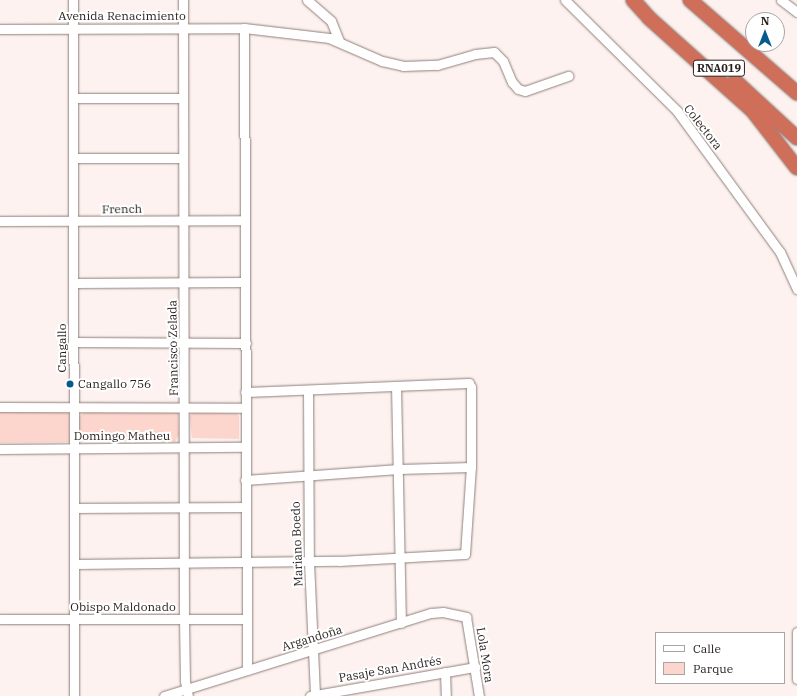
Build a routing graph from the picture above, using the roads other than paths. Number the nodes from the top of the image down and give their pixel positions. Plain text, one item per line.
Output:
1 (73, 0) edge
2 (183, 0) edge
3 (306, 0) edge
4 (564, 0) edge
5 (633, 0) edge
6 (640, 0) edge
7 (690, 0) edge
8 (781, 0) edge
9 (797, 12) edge
10 (73, 28) junction
11 (182, 28) junction
12 (244, 28) junction
13 (0, 29) edge
14 (339, 41) junction
15 (745, 46) edge
16 (752, 52) edge
17 (754, 52) edge
18 (568, 76) dead end
19 (797, 81) edge
20 (797, 93) edge
21 (73, 98) junction
22 (182, 98) junction
23 (797, 138) edge
24 (73, 158) junction
25 (182, 158) junction
26 (797, 168) edge
27 (184, 220) junction
28 (245, 220) junction
29 (73, 221) junction
30 (0, 222) edge
31 (245, 282) junction
32 (74, 283) junction
33 (184, 283) junction
34 (797, 289) edge
35 (74, 342) junction
36 (185, 343) junction
37 (246, 343) junction
38 (396, 386) junction
39 (308, 390) junction
40 (245, 392) junction
41 (0, 407) edge
42 (74, 407) junction
43 (185, 407) junction
44 (245, 408) junction
45 (245, 447) junction
46 (75, 448) junction
47 (185, 448) junction
48 (0, 449) edge
49 (471, 467) junction
50 (399, 469) junction
51 (307, 475) junction
52 (245, 480) junction
53 (185, 507) junction
54 (245, 507) junction
55 (75, 508) junction
56 (400, 557) junction
57 (245, 562) junction
58 (309, 562) junction
59 (184, 563) junction
60 (75, 564) junction
61 (466, 618) joint
62 (0, 619) edge
63 (74, 619) junction
64 (184, 619) junction
65 (246, 619) junction
66 (401, 623) junction
67 (797, 632) edge
68 (314, 651) junction
69 (475, 667) junction
70 (247, 670) junction
71 (445, 672) junction
72 (797, 679) edge
73 (187, 692) edge
74 (74, 696) edge
75 (164, 696) edge
76 (314, 696) edge
77 (446, 696) edge
78 (479, 696) edge

1 - 10 street, Cangallo
2 - 11 street, Francisco Zelada
3 - 14 street
4 - 34 street, Colectora
5 - 26 highway
6 - 23 highway, RNA019
7 - 15 highway, RNA019
8 - 9 street
10 - 11 street, Avenida Renacimiento
10 - 13 street, Avenida Renacimiento
10 - 21 street, Cangallo
11 - 12 street, Avenida Renacimiento
11 - 22 street, Francisco Zelada
12 - 14 street, Avenida Renacimiento
12 - 28 street
14 - 18 street, Avenida Renacimiento
16 - 20 highway, RNA019
17 - 19 highway
21 - 22 street
21 - 24 street, Cangallo
22 - 25 street, Francisco Zelada
24 - 25 street
24 - 29 street, Cangallo
25 - 27 street, Francisco Zelada
27 - 28 street, French
27 - 29 street, French
27 - 33 street, Francisco Zelada
28 - 31 street
29 - 30 street, French
29 - 32 street, Cangallo
31 - 33 street
31 - 37 street
32 - 33 street
32 - 35 street, Cangallo
33 - 36 street, Francisco Zelada
35 - 36 street
35 - 42 street, Cangallo
36 - 37 street
36 - 43 street, Francisco Zelada
37 - 40 street
38 - 39 street
38 - 49 street
38 - 50 street
39 - 40 street
39 - 51 street, Mariano Boedo
40 - 44 street
41 - 42 street
42 - 43 street
42 - 46 street, Cangallo
43 - 44 street
43 - 47 street, Francisco Zelada
44 - 45 street
45 - 47 street, Domingo Matheu
45 - 52 street
46 - 47 street, Domingo Matheu
46 - 48 street, Domingo Matheu
46 - 55 street, Cangallo
47 - 53 street, Francisco Zelada
49 - 50 street
49 - 56 street
50 - 51 street
50 - 56 street
51 - 52 street
51 - 58 street, Mariano Boedo
52 - 54 street
53 - 54 street
53 - 55 street
53 - 59 street, Francisco Zelada
54 - 57 street
55 - 60 street, Cangallo
56 - 58 street
56 - 66 street
57 - 58 street
57 - 59 street
57 - 65 street
58 - 68 street, Mariano Boedo
59 - 60 street
59 - 64 street, Francisco Zelada
60 - 63 street, Cangallo
61 - 66 street, Argandoña
61 - 69 street, Lola Mora
62 - 63 street, Obispo Maldonado
63 - 64 street, Obispo Maldonado
63 - 74 street, Cangallo
64 - 65 street, Obispo Maldonado
64 - 73 street, Francisco Zelada
65 - 70 street
66 - 68 street, Argandoña
67 - 72 street
68 - 70 street, Argandoña
68 - 76 street, Mariano Boedo
69 - 71 street, Pasaje San Andrés
69 - 78 street, Lola Mora
70 - 73 street, Argandoña
71 - 76 street, Pasaje San Andrés
71 - 77 street
73 - 75 street, Argandoña

